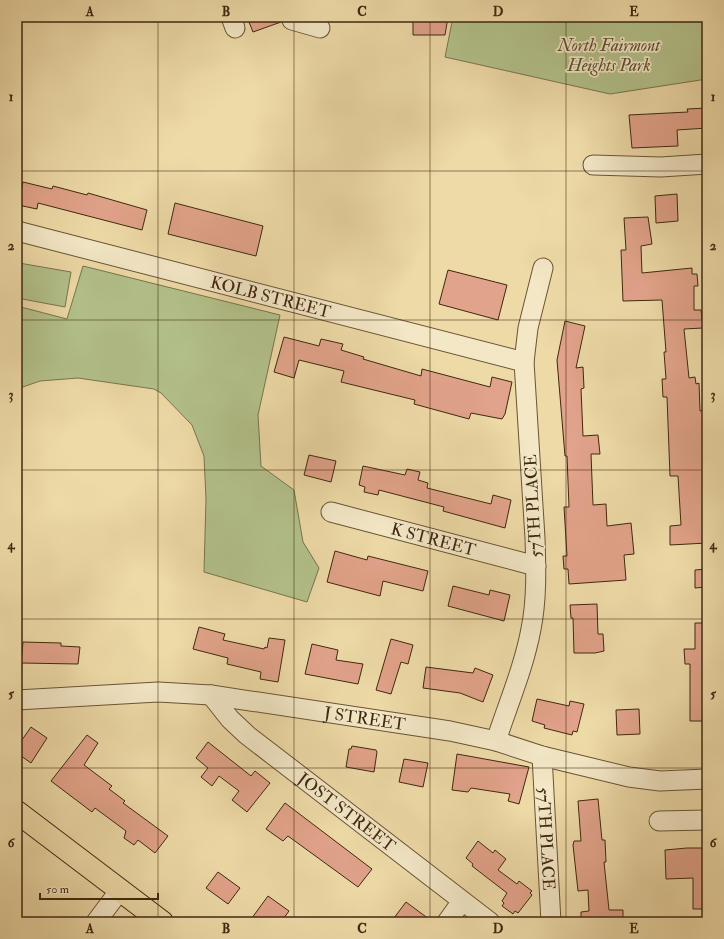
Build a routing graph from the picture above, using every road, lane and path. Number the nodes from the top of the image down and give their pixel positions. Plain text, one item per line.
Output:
1 (291, 17) edge
2 (320, 28) dead end
3 (707, 164) edge
4 (593, 166) dead end
5 (17, 231) edge
6 (543, 268) dead end
7 (524, 362) junction
8 (331, 512) dead end
9 (536, 566) junction
10 (211, 695) junction
11 (17, 700) edge
12 (496, 741) junction
13 (542, 756) junction
14 (707, 779) edge
15 (17, 812) edge
16 (707, 820) edge
17 (659, 821) dead end
18 (120, 890) junction
19 (462, 902) junction
20 (96, 922) edge
21 (162, 922) edge
22 (448, 922) edge
23 (490, 922) edge
24 (551, 922) edge

1 - 2 street
3 - 4 street
5 - 7 street, KOLB STREET
6 - 7 street, 57TH PLACE
7 - 9 street, 57TH PLACE
8 - 9 street, K STREET
9 - 12 street, 57TH PLACE
10 - 11 street, J STREET
10 - 12 street, J STREET
10 - 19 street, JOST STREET
12 - 13 street, J STREET
13 - 14 street, J STREET
13 - 24 street, 57TH PLACE
15 - 18 main road
16 - 17 street
18 - 20 street
18 - 21 main road
19 - 22 street
19 - 23 street, JOST STREET

